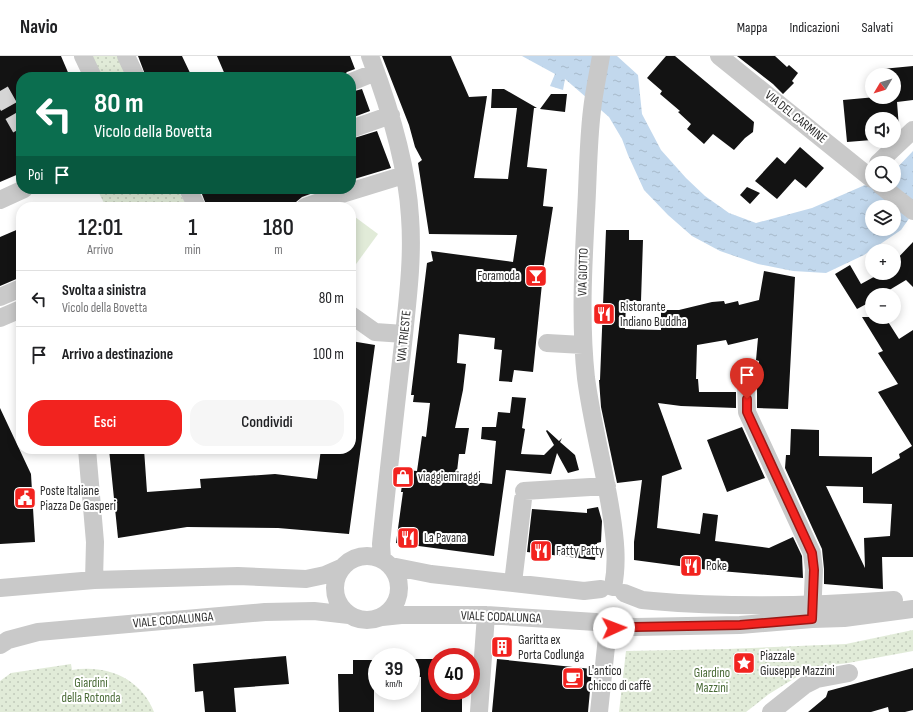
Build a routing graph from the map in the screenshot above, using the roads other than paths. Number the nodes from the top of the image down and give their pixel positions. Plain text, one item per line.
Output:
1 (83, 56) edge
2 (126, 56) edge
3 (601, 56) edge
4 (719, 56) edge
5 (373, 64) edge
6 (91, 72) edge
7 (134, 72) edge
8 (356, 78) edge
9 (391, 115) junction
10 (356, 127) edge
11 (913, 130) edge
12 (890, 156) edge
13 (865, 167) edge
14 (404, 175) junction
15 (356, 190) edge
16 (893, 192) edge
17 (16, 193) edge
18 (342, 194) edge
19 (0, 200) edge
20 (319, 202) edge
21 (913, 211) edge
22 (16, 290) edge
23 (0, 297) edge
24 (16, 311) edge
25 (0, 318) edge
26 (356, 319) edge
27 (404, 334) junction
28 (547, 343) dead end
29 (583, 345) junction
30 (746, 385) dead end
31 (87, 454) edge
32 (607, 486) junction
33 (386, 563) junction
34 (342, 568) junction
35 (94, 580) junction
36 (513, 582) junction
37 (0, 588) edge
38 (613, 590) junction
39 (913, 598) edge
40 (913, 609) edge
41 (812, 612) junction
42 (349, 615) junction
43 (486, 615) junction
44 (382, 617) junction
45 (608, 625) junction
46 (0, 645) edge
47 (849, 673) dead end
48 (479, 712) edge
49 (599, 712) edge
50 (771, 712) edge

1 - 6 street
2 - 7 street
3 - 29 street, VIA GIOTTO
4 - 13 street, VIA DEL CARMINE
5 - 8 street, VIA TRIESTE
5 - 9 street, VIA TRIESTE
9 - 10 street
9 - 14 street, VIA TRIESTE
11 - 12 street
14 - 15 street
14 - 27 street, VIA TRIESTE
16 - 21 street, VIA DEL CARMINE
17 - 19 street
18 - 20 street
22 - 23 street
24 - 25 street
26 - 27 street
27 - 33 street, VIA TRIESTE
28 - 29 street
29 - 32 street, VIA GIOTTO
30 - 41 street
31 - 35 street
32 - 36 street
32 - 38 street, VIA GIOTTO
33 - 34 street
33 - 36 street
33 - 44 street
34 - 35 street
34 - 42 street
35 - 37 street
36 - 38 street
38 - 41 street
38 - 45 street
38 - 45 street
39 - 41 street
40 - 41 street
41 - 45 street
42 - 44 street
42 - 46 street, VIALE CODALUNGA
43 - 44 street, VIALE CODALUNGA
43 - 45 street, VIALE CODALUNGA
43 - 48 street
45 - 49 street
47 - 50 street

